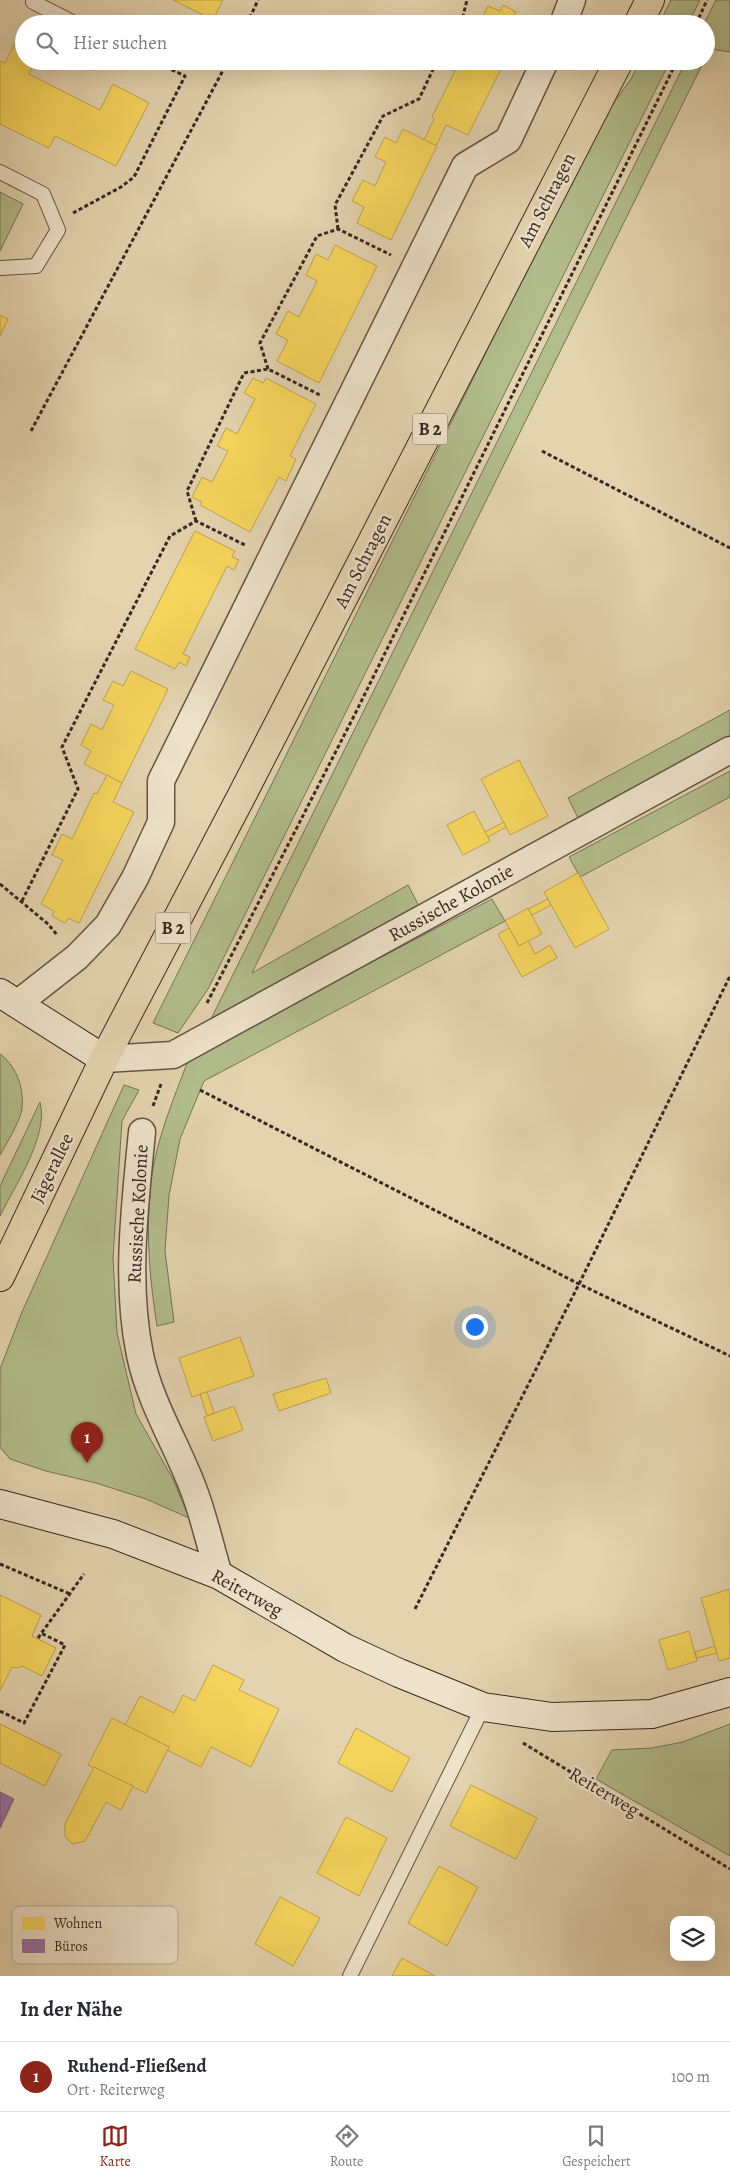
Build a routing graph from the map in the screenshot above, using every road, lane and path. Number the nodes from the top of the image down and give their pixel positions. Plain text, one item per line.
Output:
1 (34, 0) edge
2 (258, 0) edge
3 (467, 0) edge
4 (572, 0) edge
5 (650, 0) edge
6 (707, 0) edge
7 (58, 15) edge
8 (251, 15) edge
9 (463, 15) edge
10 (566, 15) edge
11 (642, 15) edge
12 (700, 15) edge
13 (172, 70) edge
14 (223, 70) edge
15 (433, 70) edge
16 (541, 70) edge
17 (613, 70) edge
18 (673, 70) edge
19 (0, 172) edge
20 (55, 222) junction
21 (338, 230) junction
22 (415, 267) junction
23 (0, 268) edge
24 (268, 369) junction
25 (345, 409) junction
26 (31, 431) dead end
27 (542, 451) dead end
28 (196, 520) junction
29 (730, 548) edge
30 (271, 559) junction
31 (730, 750) edge
32 (0, 884) edge
33 (22, 901) junction
34 (77, 957) junction
35 (730, 976) edge
36 (9, 999) edge
37 (204, 1008) dead end
38 (173, 1055) junction
39 (104, 1059) junction
40 (200, 1090) dead end
41 (142, 1132) joint
42 (0, 1277) edge
43 (579, 1284) junction
44 (730, 1356) edge
45 (0, 1504) edge
46 (0, 1564) edge
47 (84, 1574) dead end
48 (219, 1575) junction
49 (70, 1594) junction
50 (414, 1609) dead end
51 (41, 1633) junction
52 (38, 1638) dead end
53 (730, 1692) edge
54 (483, 1707) junction
55 (0, 1711) edge
56 (522, 1742) dead end
57 (730, 1869) edge
58 (350, 1976) edge

1 - 7 lane
2 - 8 path
3 - 9 path
4 - 10 street
5 - 11 main road
6 - 12 path
13 - 20 path
14 - 26 path
15 - 21 path
16 - 22 street
17 - 39 main road, Am Schragen / B 2
18 - 37 path
19 - 20 lane
20 - 23 lane
21 - 22 path
21 - 24 path
22 - 25 street
24 - 25 path
24 - 28 path
25 - 30 street
27 - 29 path
28 - 30 path
28 - 33 path
30 - 34 street
31 - 38 street, Russische Kolonie
32 - 33 path
33 - 34 path
34 - 36 street
35 - 43 path
36 - 39 street
38 - 39 street, Russische Kolonie
38 - 41 path, Russische Kolonie
39 - 42 main road, Jägerallee / B 2
40 - 43 path
41 - 48 street, Russische Kolonie
43 - 44 path
43 - 50 path
45 - 48 street, Reiterweg
46 - 49 path
47 - 49 path
48 - 54 street, Reiterweg
49 - 51 path
51 - 52 path
51 - 55 path
53 - 54 street, Reiterweg
54 - 58 lane
56 - 57 path, Reiterweg

